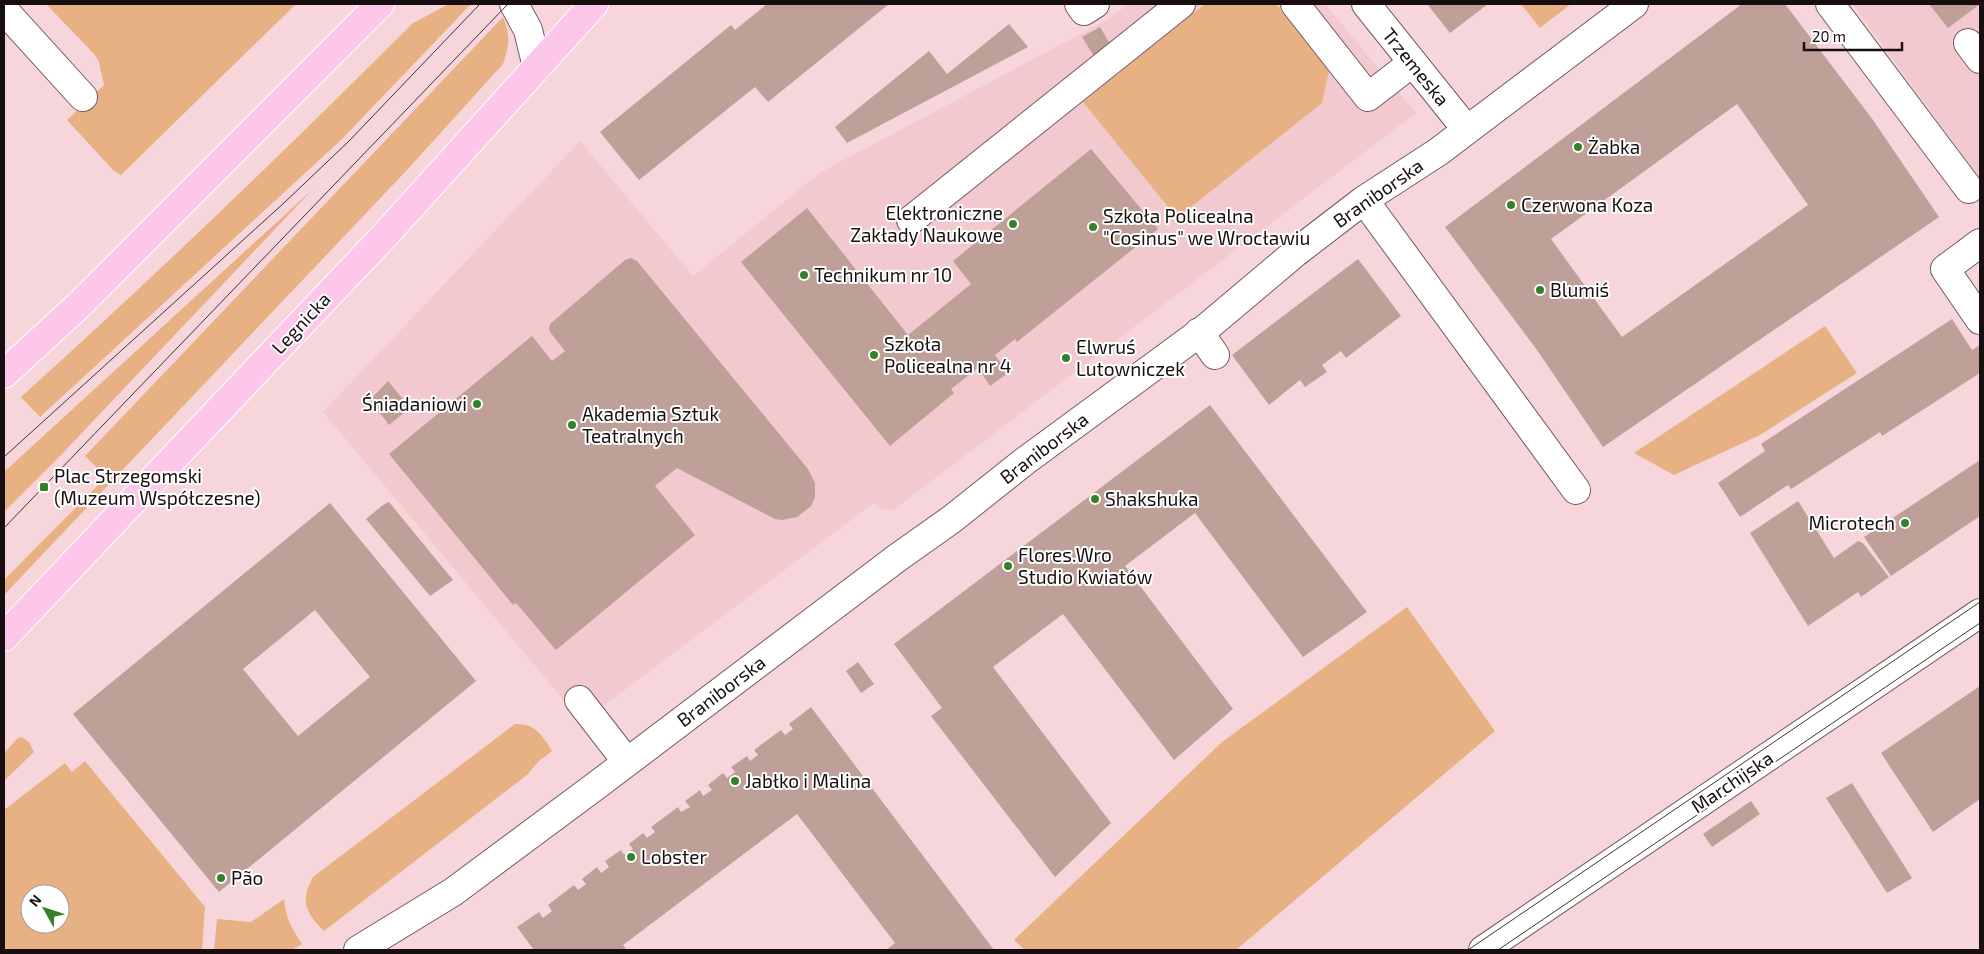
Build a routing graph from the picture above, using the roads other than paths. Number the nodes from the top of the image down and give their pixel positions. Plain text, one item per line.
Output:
1 (380, 4) edge
2 (514, 4) edge
3 (594, 4) edge
4 (1079, 4) edge
5 (1095, 4) edge
6 (1182, 4) edge
7 (1295, 4) edge
8 (1366, 4) edge
9 (1634, 4) edge
10 (1830, 4) edge
11 (4, 10) edge
12 (1412, 63) junction
13 (537, 67) junction
14 (83, 97) dead end
15 (1467, 130) junction
16 (1969, 189) dead end
17 (1364, 200) junction
18 (911, 220) dead end
19 (1980, 243) edge
20 (1980, 320) edge
21 (1199, 332) junction
22 (1216, 355) dead end
23 (4, 374) edge
24 (1576, 490) dead end
25 (1980, 613) edge
26 (4, 637) edge
27 (579, 700) dead end
28 (627, 762) junction
29 (453, 892) junction
30 (358, 950) edge
31 (388, 950) edge
32 (1483, 950) edge

1 - 23 main road
2 - 13 street
3 - 13 main road, Legnicka
4 - 5 street
6 - 18 street
7 - 12 street
8 - 12 street, Trzemeska
9 - 15 street, Braniborska
10 - 16 street
11 - 14 street
12 - 15 street, Trzemeska
13 - 26 main road, Legnicka
15 - 17 street, Braniborska
17 - 21 street, Braniborska
17 - 24 street
19 - 20 street
21 - 22 street
21 - 28 street, Braniborska
25 - 32 street, Marchijska
27 - 28 street
28 - 29 street, Braniborska
29 - 30 street, Braniborska
29 - 31 street, Braniborska

